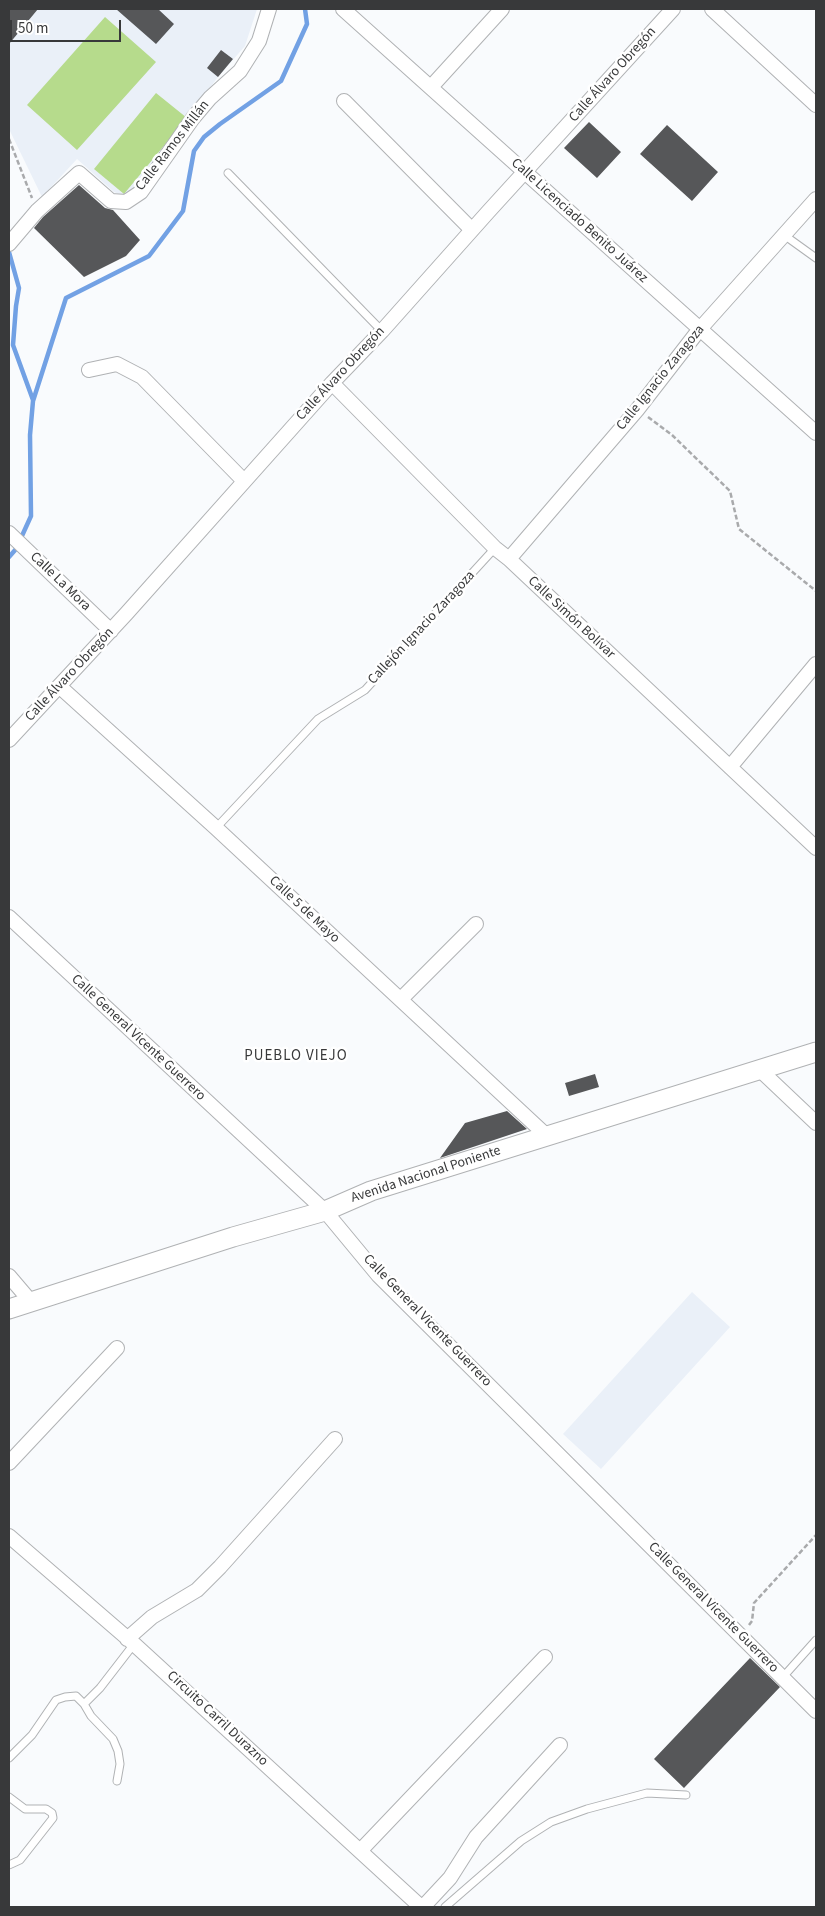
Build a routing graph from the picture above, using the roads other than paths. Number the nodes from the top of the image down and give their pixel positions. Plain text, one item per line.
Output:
1 (269, 9) edge
2 (343, 9) edge
3 (502, 9) edge
4 (673, 9) edge
5 (712, 9) edge
6 (432, 87) junction
7 (344, 101) dead end
8 (816, 105) edge
9 (525, 171) junction
10 (228, 173) dead end
11 (816, 199) edge
12 (472, 230) junction
13 (784, 235) junction
14 (12, 240) edge
15 (816, 258) edge
16 (699, 330) junction
17 (382, 331) junction
18 (89, 370) dead end
19 (332, 383) junction
20 (816, 433) edge
21 (244, 481) junction
22 (9, 533) edge
23 (495, 548) junction
24 (509, 560) junction
25 (111, 631) junction
26 (816, 664) edge
27 (59, 686) junction
28 (9, 740) edge
29 (730, 767) junction
30 (216, 828) junction
31 (816, 848) edge
32 (9, 917) edge
33 (476, 924) dead end
34 (401, 999) junction
35 (816, 1052) edge
36 (759, 1070) junction
37 (816, 1123) edge
38 (547, 1136) junction
39 (325, 1210) junction
40 (9, 1276) edge
41 (32, 1303) junction
42 (9, 1309) edge
43 (118, 1348) dead end
44 (335, 1439) dead end
45 (9, 1464) edge
46 (9, 1536) edge
47 (816, 1640) edge
48 (131, 1641) junction
49 (545, 1657) dead end
50 (782, 1677) junction
51 (84, 1704) junction
52 (816, 1711) edge
53 (560, 1745) dead end
54 (9, 1758) edge
55 (117, 1781) dead end
56 (686, 1795) dead end
57 (9, 1797) edge
58 (360, 1851) junction
59 (9, 1865) edge
60 (422, 1907) edge
61 (445, 1907) edge

1 - 14 street, Calle Ramos Millán
2 - 6 street, Calle Licenciado Benito Juárez
3 - 6 street
4 - 9 street, Calle Álvaro Obregón
5 - 8 street
6 - 9 street, Calle Licenciado Benito Juárez
7 - 12 street
9 - 12 street, Calle Álvaro Obregón
9 - 16 street, Calle Licenciado Benito Juárez
10 - 17 lane
11 - 13 street, Calle Ignacio Zaragoza
12 - 17 street, Calle Álvaro Obregón
13 - 15 lane
13 - 16 street, Calle Ignacio Zaragoza
16 - 20 street, Calle Licenciado Benito Juárez
16 - 24 street, Calle Ignacio Zaragoza
17 - 19 street, Calle Álvaro Obregón
18 - 21 street
19 - 21 street, Calle Álvaro Obregón
19 - 23 street, Calle Simón Bolívar
21 - 25 street, Calle Álvaro Obregón
22 - 25 street, Calle La Mora
23 - 24 street, Calle Simón Bolívar
23 - 30 lane, Callejón Ignacio Zaragoza
24 - 29 street, Calle Simón Bolívar
25 - 27 street, Calle Álvaro Obregón
26 - 29 street
27 - 28 street, Calle Álvaro Obregón
27 - 30 street, Calle 5 de Mayo
29 - 31 street, Calle Simón Bolívar
30 - 34 street, Calle 5 de Mayo
32 - 39 street, Calle General Vicente Guerrero
33 - 34 street
34 - 38 street, Calle 5 de Mayo
35 - 36 street, Avenida Nacional Poniente
36 - 37 street
36 - 38 street, Avenida Nacional Poniente
38 - 39 street, Avenida Nacional Poniente
39 - 41 street, Avenida Nacional Poniente
39 - 50 street, Calle General Vicente Guerrero
40 - 41 street
41 - 42 street, Avenida Nacional Poniente
43 - 45 street
44 - 48 street
46 - 48 street, Circuito Carril Durazno
47 - 50 lane
48 - 51 lane
48 - 58 street, Circuito Carril Durazno
49 - 58 street
50 - 52 street, Calle General Vicente Guerrero
51 - 54 lane
51 - 55 lane
53 - 60 street
56 - 61 lane
57 - 59 lane
58 - 60 street, Circuito Carril Durazno

